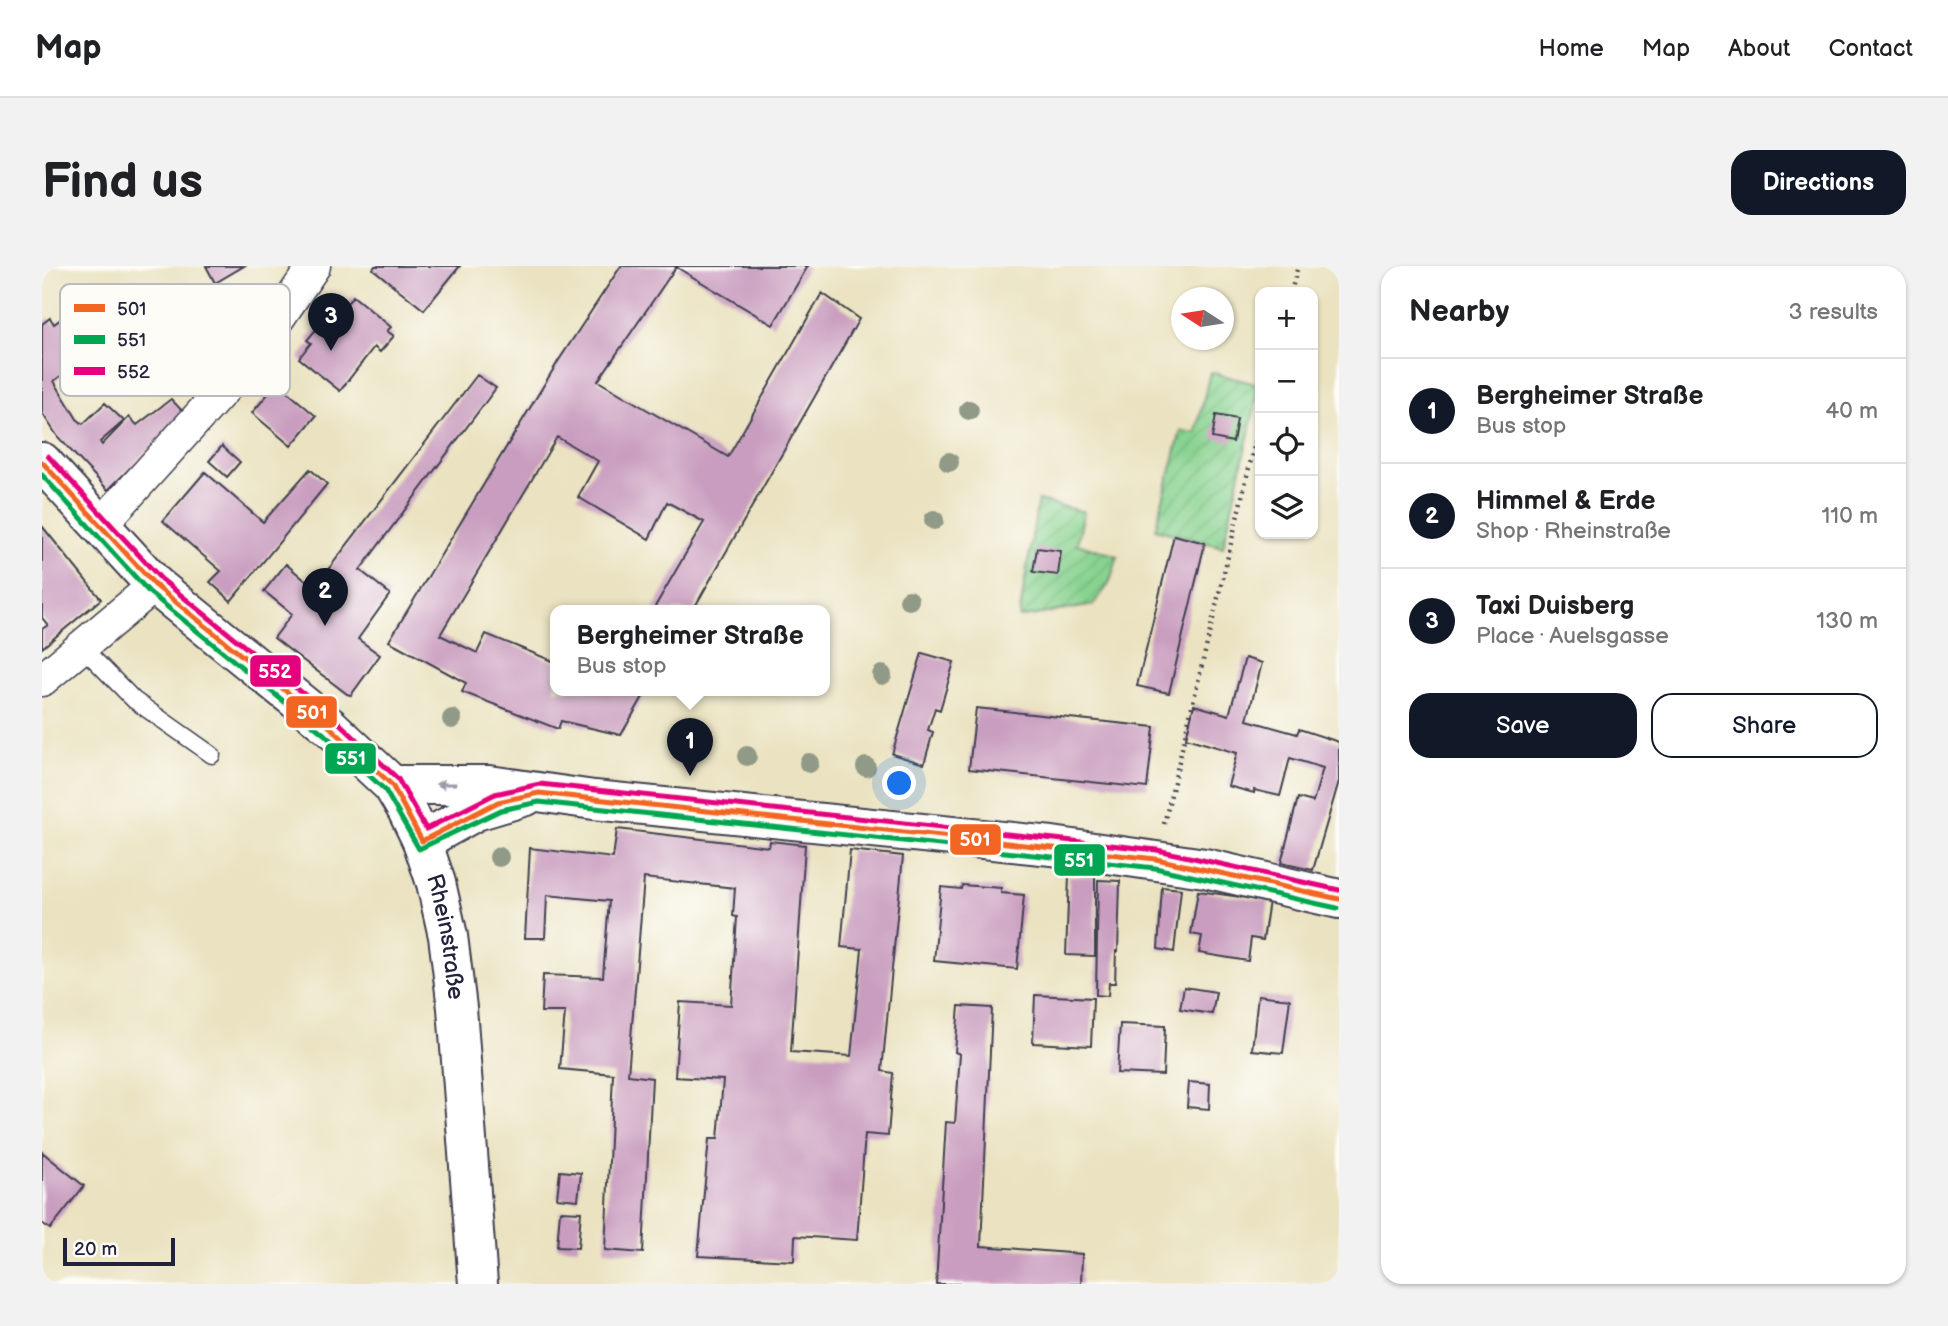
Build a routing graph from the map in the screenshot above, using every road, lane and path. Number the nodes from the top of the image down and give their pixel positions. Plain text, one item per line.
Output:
1 (314, 266) edge
2 (1298, 266) edge
3 (1292, 287) edge
4 (290, 301) edge
5 (217, 396) edge
6 (1255, 443) edge
7 (42, 461) edge
8 (100, 526) junction
9 (155, 585) junction
10 (82, 647) junction
11 (42, 680) edge
12 (212, 755) dead end
13 (392, 785) junction
14 (538, 793) junction
15 (422, 841) junction
16 (1156, 859) junction
17 (1339, 899) edge
18 (478, 1284) edge

1 - 4 street
2 - 3 path
5 - 8 street
6 - 16 path
7 - 8 street, Rheinstraße
8 - 9 street, Rheinstraße
9 - 10 street
9 - 13 street, Rheinstraße
10 - 11 street
10 - 12 lane
14 -> 13 street
13 - 15 street, Rheinstraße
14 - 15 street
14 - 16 street
15 - 18 street, Rheinstraße
16 - 17 street

